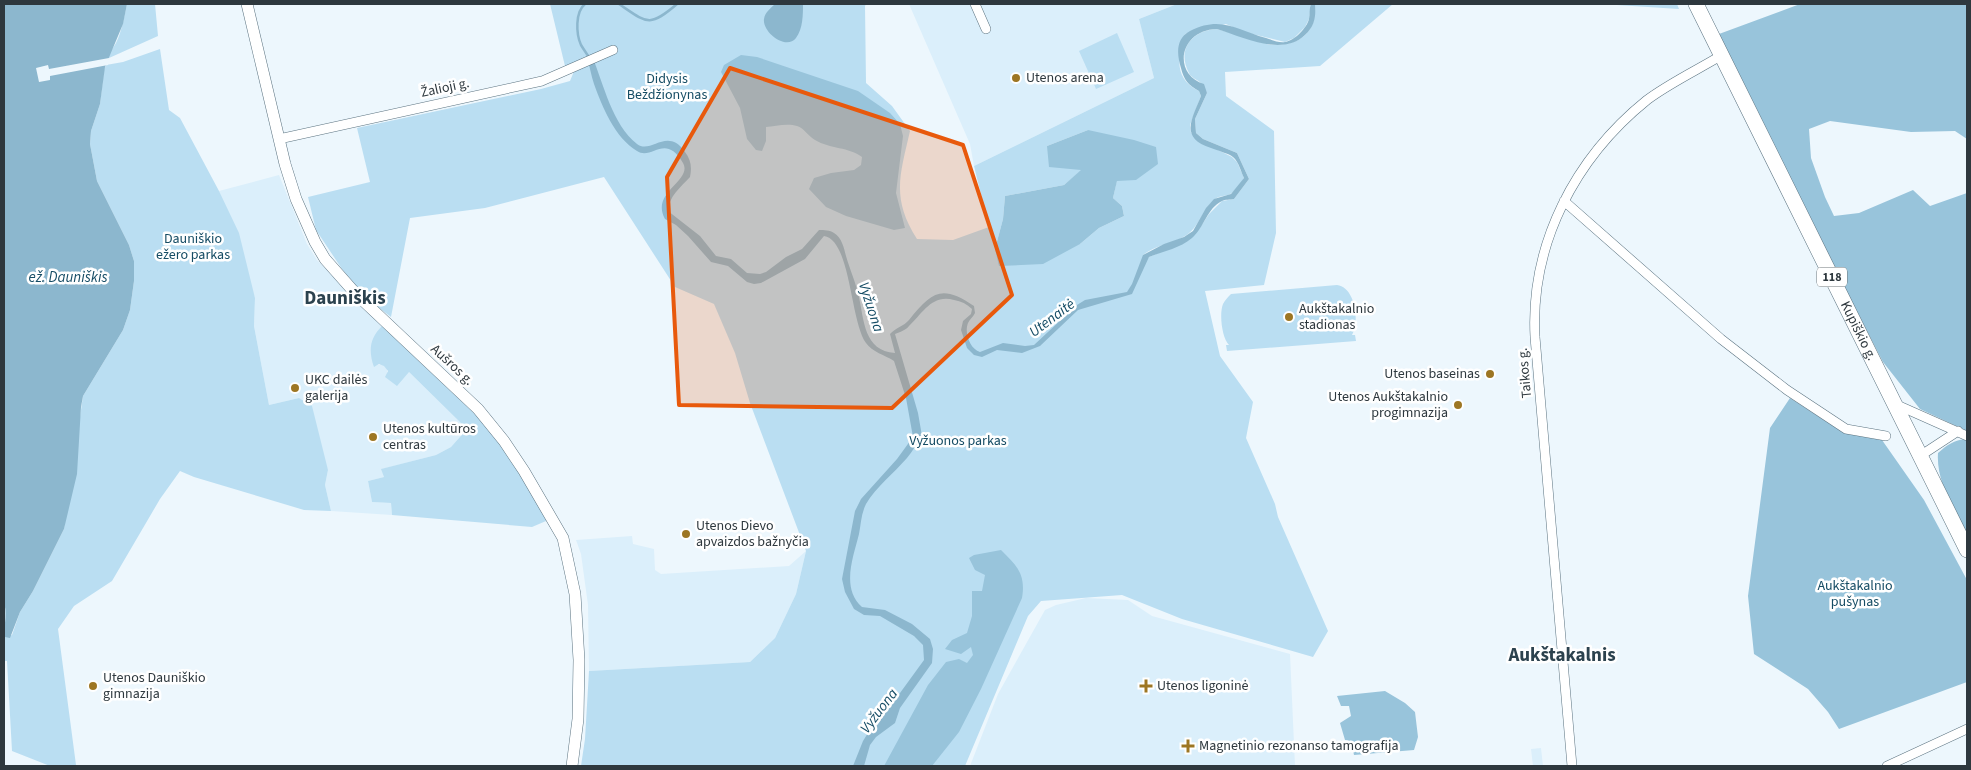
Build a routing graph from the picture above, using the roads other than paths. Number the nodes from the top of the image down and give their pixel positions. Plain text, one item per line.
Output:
1 (248, 4) edge
2 (976, 4) edge
3 (1696, 4) edge
4 (986, 29) dead end
5 (613, 50) dead end
6 (1722, 55) junction
7 (279, 139) junction
8 (1564, 201) junction
9 (1895, 404) junction
10 (1958, 431) junction
11 (1886, 436) dead end
12 (1967, 436) edge
13 (1920, 456) junction
14 (1967, 550) edge
15 (1967, 728) edge
16 (572, 766) edge
17 (1572, 766) edge
18 (1887, 766) edge

1 - 7 street, Aušros g.
2 - 4 street
3 - 6 main road, Kupiškio g. / 118
5 - 7 street, Žalioji g.
6 - 8 street, Taikos g.
6 - 9 main road, Kupiškio g. / 118
7 - 16 street, Aušros g.
8 - 11 street
8 - 17 street, Taikos g.
9 - 10 street
9 - 13 main road, Kupiškio g. / 118
10 - 12 street
10 - 13 street
13 - 14 main road, Kupiškio g. / 118
15 - 18 street

